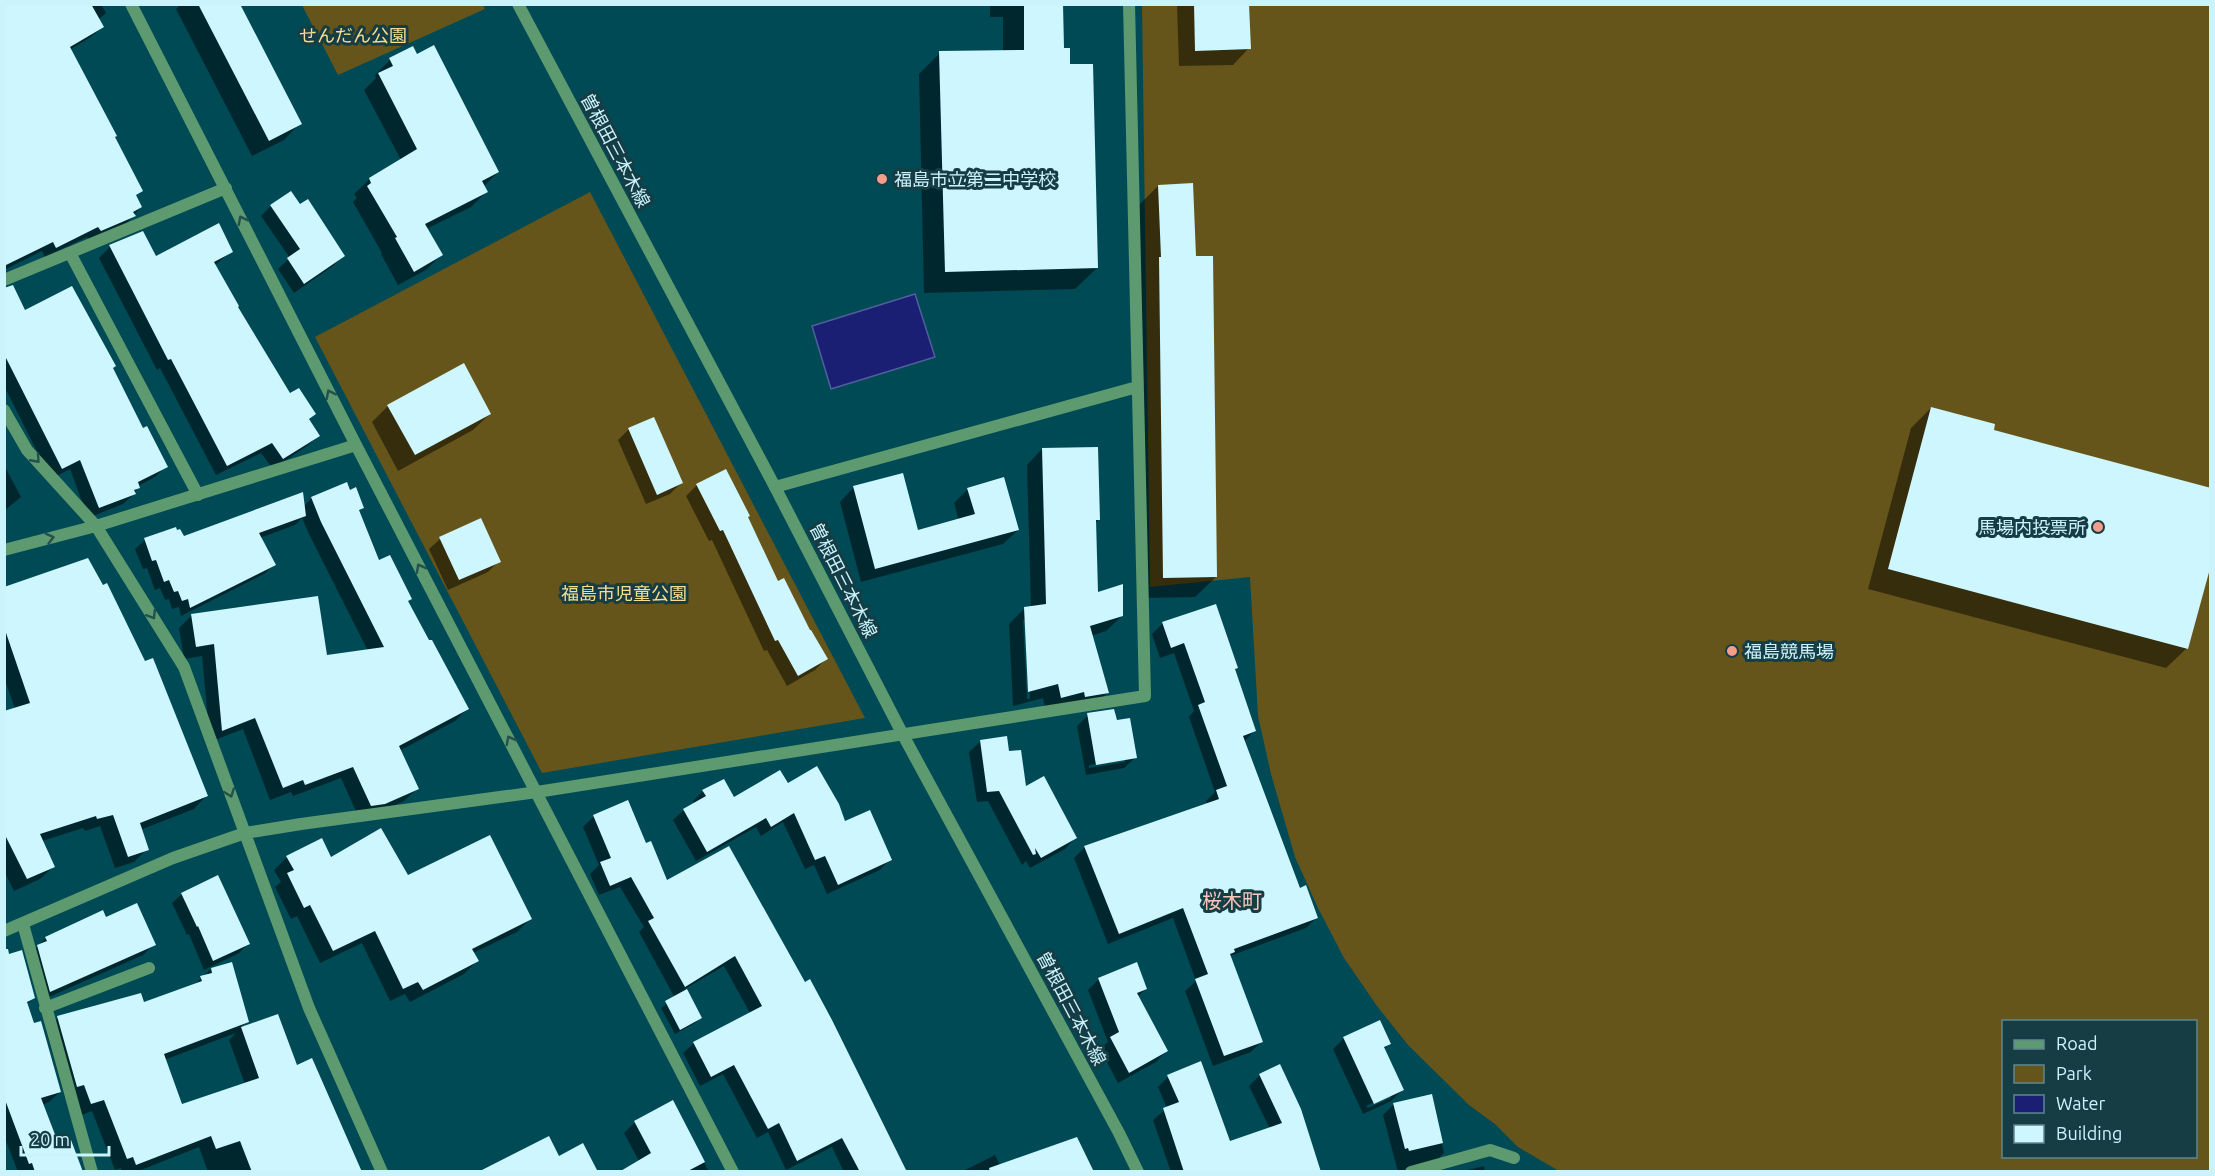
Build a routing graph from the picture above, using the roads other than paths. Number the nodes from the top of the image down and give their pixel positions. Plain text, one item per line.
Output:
1 (131, 4) edge
2 (518, 4) edge
3 (1129, 4) edge
4 (226, 188) junction
5 (70, 253) junction
6 (4, 280) edge
7 (1137, 387) junction
8 (4, 410) edge
9 (356, 445) junction
10 (775, 487) junction
11 (198, 495) junction
12 (96, 526) junction
13 (4, 550) edge
14 (903, 735) junction
15 (537, 792) junction
16 (245, 834) junction
17 (23, 924) junction
18 (4, 931) edge
19 (149, 968) dead end
20 (45, 1008) junction
21 (1515, 1158) dead end
22 (92, 1172) edge
23 (382, 1172) edge
24 (733, 1172) edge
25 (1138, 1172) edge
26 (1411, 1172) edge

1 - 4 street
2 - 10 street, 曽根田三本木線
3 - 7 street
4 - 5 street
9 -> 4 street
5 - 6 street
5 - 11 street
7 - 10 street
7 - 14 street
8 -> 12 street
9 - 11 street
15 -> 9 street
10 - 14 street, 曽根田三本木線
11 - 12 street
13 -> 12 street
12 -> 16 street
14 - 15 street
14 - 25 street, 曽根田三本木線
15 - 16 street
15 - 24 street
16 - 17 street
16 - 23 street
17 - 18 street
17 - 20 street
19 - 20 street
20 - 22 street
21 - 26 street

